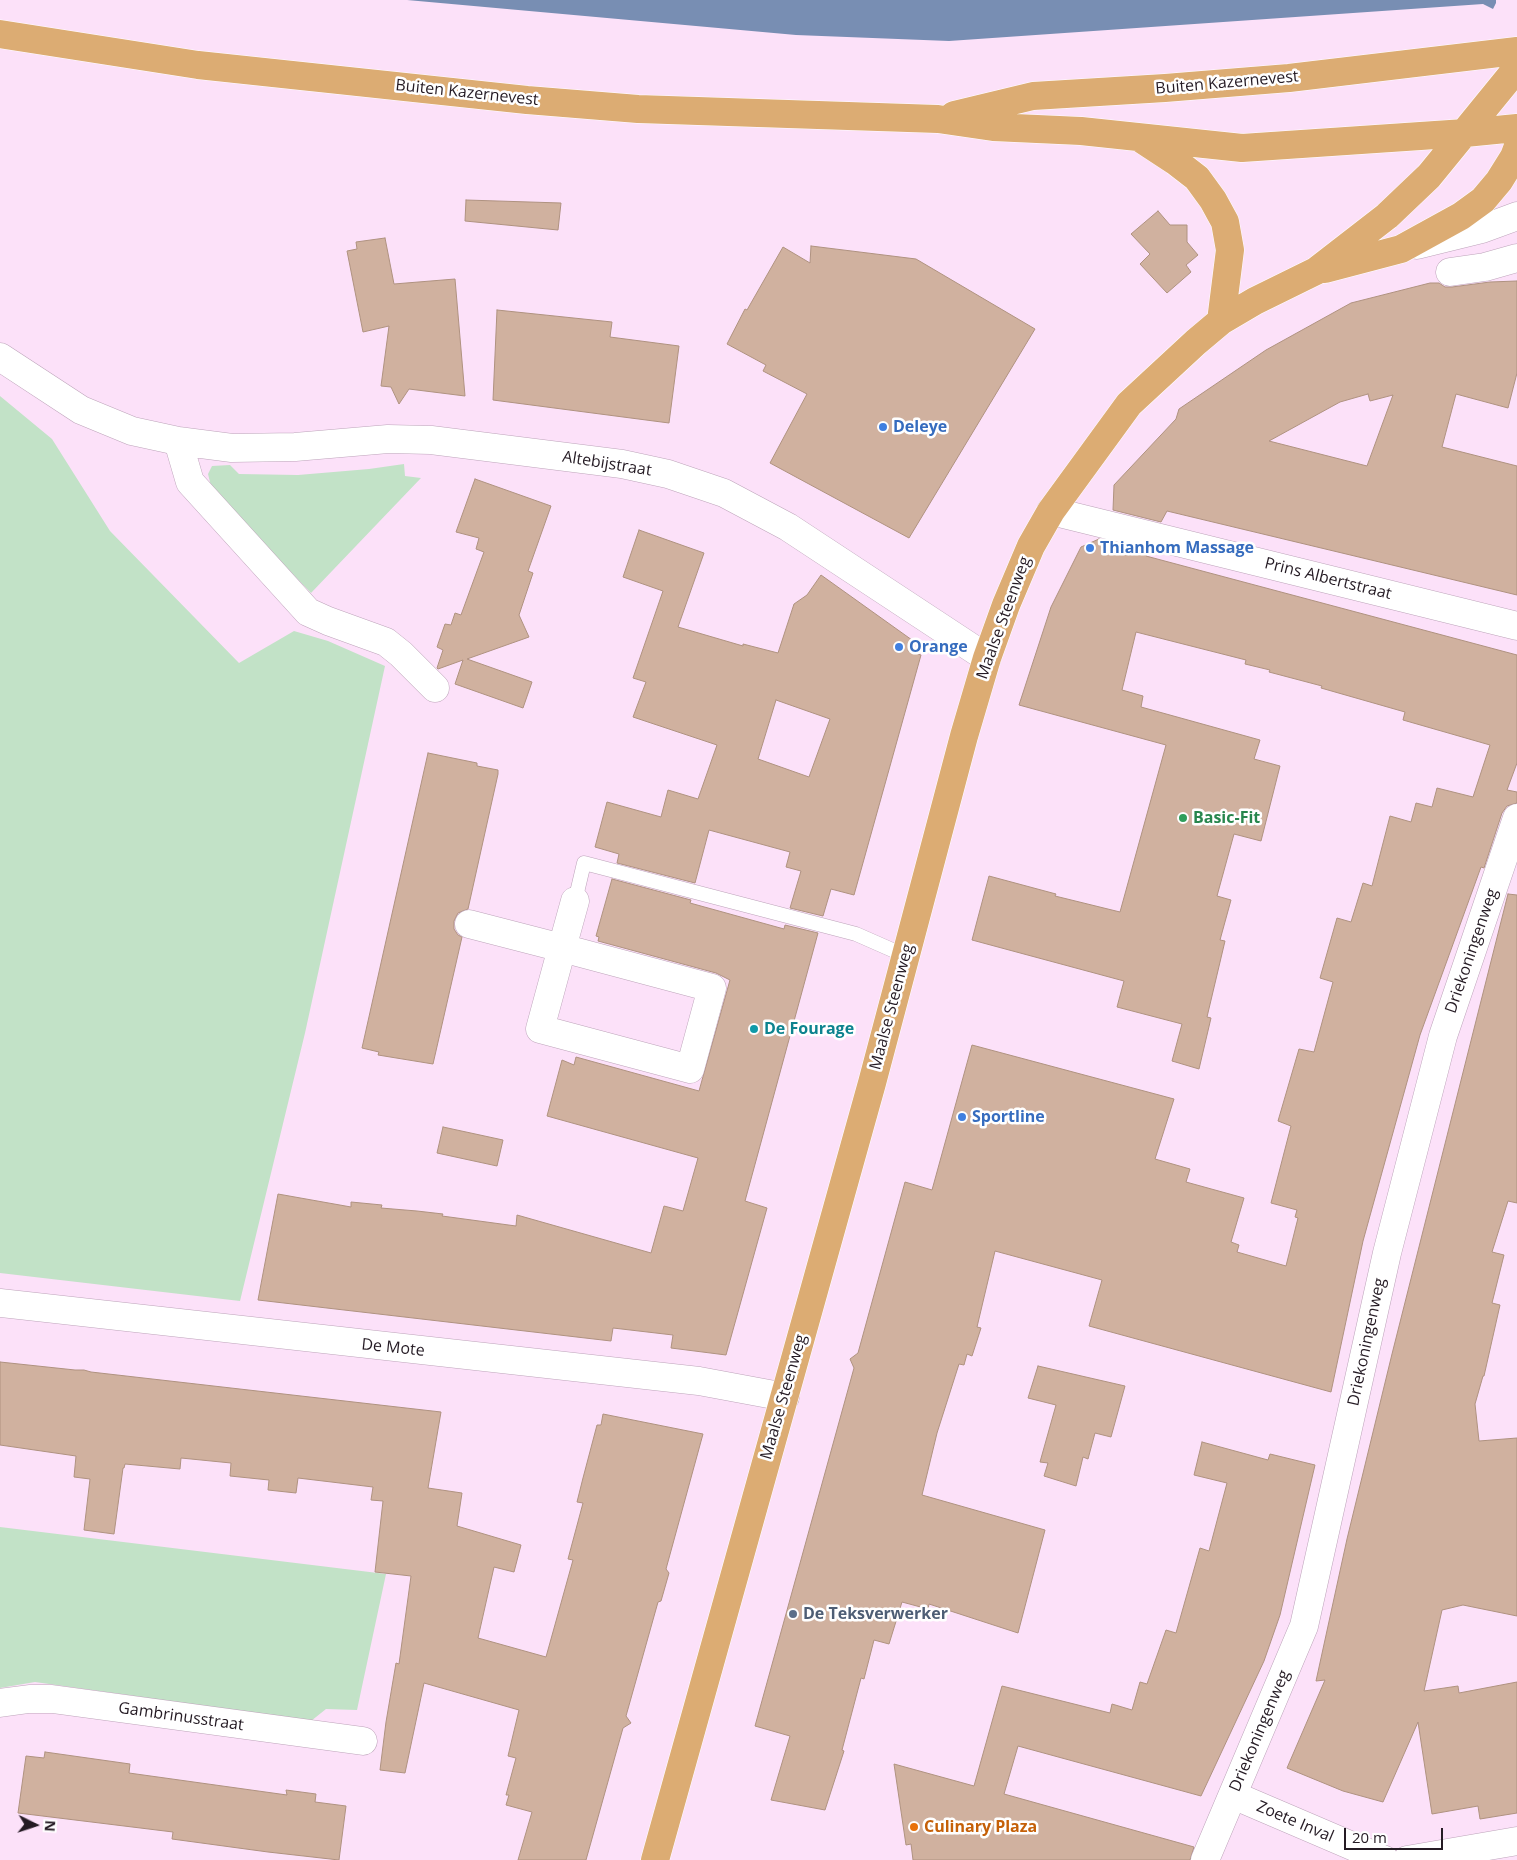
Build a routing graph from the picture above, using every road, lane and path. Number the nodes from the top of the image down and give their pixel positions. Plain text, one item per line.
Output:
1 (0, 34) edge
2 (1517, 51) edge
3 (1517, 68) edge
4 (938, 119) junction
5 (1517, 128) edge
6 (1466, 133) junction
7 (1138, 137) junction
8 (1517, 149) edge
9 (1517, 216) edge
10 (1401, 249) junction
11 (1517, 258) edge
12 (1316, 271) junction
13 (1450, 272) dead end
14 (1221, 321) junction
15 (0, 357) edge
16 (178, 441) junction
17 (1051, 511) junction
18 (1517, 626) edge
19 (987, 658) junction
20 (435, 688) dead end
21 (1517, 818) edge
22 (574, 901) joint
23 (469, 924) dead end
24 (562, 948) junction
25 (906, 956) junction
26 (0, 1303) edge
27 (785, 1397) junction
28 (0, 1703) edge
29 (363, 1741) dead end
30 (1233, 1795) junction
31 (1517, 1841) edge
32 (656, 1860) edge
33 (1205, 1860) edge
34 (1384, 1860) edge
35 (1407, 1860) edge

1 - 4 main road, Buiten Kazernevest
2 - 4 main road, Buiten Kazernevest
3 - 6 main road, Maalse Steenweg
4 - 7 main road, Buiten Kazernevest
5 - 6 main road, Buiten Kazernevest
6 - 7 main road, Buiten Kazernevest
6 - 12 main road, Maalse Steenweg
7 - 14 main road
8 - 10 main road, Maalse Steenweg
9 - 10 street, Maalse Steenweg
10 - 12 main road, Maalse Steenweg
11 - 13 street
12 - 14 main road, Maalse Steenweg
14 - 17 main road, Maalse Steenweg
15 - 16 street, Altebijstraat
16 - 19 street, Altebijstraat
16 - 20 street
17 - 18 street, Prins Albertstraat
17 - 19 main road, Maalse Steenweg
19 - 25 main road, Maalse Steenweg
21 - 30 street, Driekoningenweg
22 - 24 street
22 - 25 lane
23 - 24 street
24 - 24 street
25 - 27 main road, Maalse Steenweg
26 - 27 street, De Mote
27 - 32 main road, Maalse Steenweg
28 - 29 street, Gambrinusstraat
30 - 33 street, Driekoningenweg
30 - 34 street, Zoete Inval
31 - 35 street

